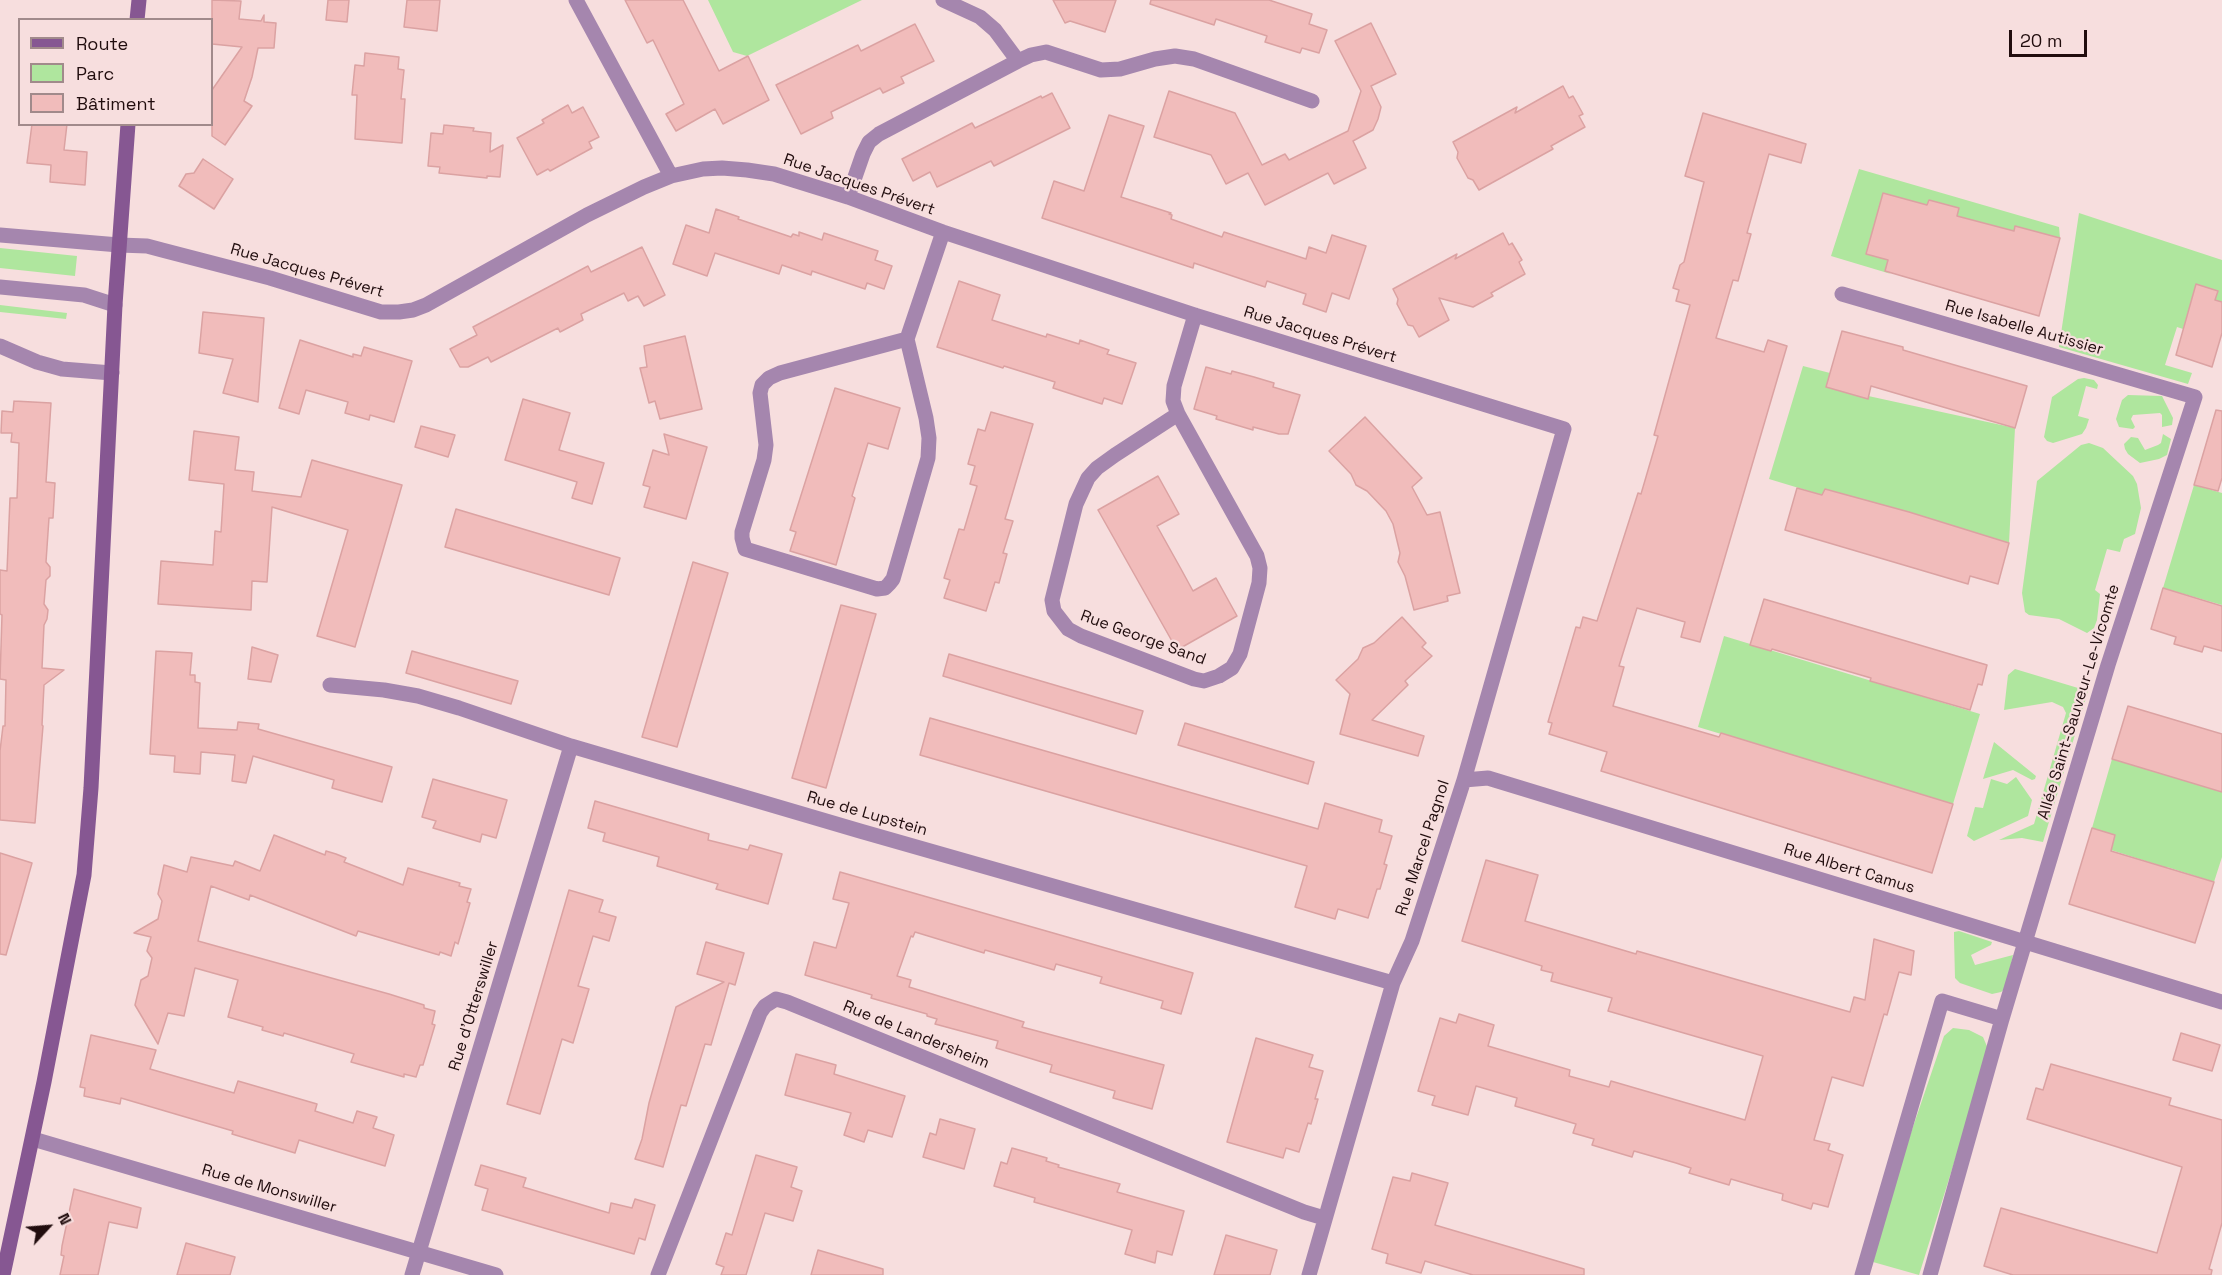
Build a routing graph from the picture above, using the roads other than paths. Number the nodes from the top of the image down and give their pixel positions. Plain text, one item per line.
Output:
1 (139, 0) edge
2 (576, 0) edge
3 (943, 0) edge
4 (138, 18) edge
5 (1018, 61) junction
6 (1312, 101) dead end
7 (128, 126) edge
8 (671, 176) junction
9 (848, 197) junction
10 (943, 232) junction
11 (0, 236) edge
12 (119, 245) junction
13 (0, 287) edge
14 (1842, 294) dead end
15 (115, 305) junction
16 (1195, 315) junction
17 (907, 339) junction
18 (0, 346) edge
19 (112, 373) junction
20 (2195, 397) joint
21 (1178, 414) junction
22 (1564, 429) joint
23 (330, 685) dead end
24 (571, 746) junction
25 (1464, 780) junction
26 (2024, 943) junction
27 (1393, 983) junction
28 (2222, 1002) edge
29 (2002, 1019) junction
30 (33, 1138) junction
31 (1324, 1218) junction
32 (418, 1252) junction
33 (3, 1275) edge
34 (412, 1275) edge
35 (496, 1275) edge
36 (658, 1275) edge
37 (1309, 1275) edge
38 (1862, 1275) edge
39 (1930, 1275) edge

1 - 4 main road
2 - 8 street
3 - 5 street
5 - 6 street
5 - 9 street
7 - 12 main road
8 - 9 street, Rue Jacques Prévert
8 - 12 street, Rue Jacques Prévert
9 - 10 street, Rue Jacques Prévert
10 - 16 street, Rue Jacques Prévert
10 - 17 street
11 - 12 street, Rue Jacques Prévert
12 - 15 main road
13 - 15 street
14 - 20 street, Rue Isabelle Autissier
15 - 19 main road
16 - 21 street, Rue George Sand
16 - 22 street, Rue Jacques Prévert
17 - 17 street
18 - 19 street
19 - 30 main road
20 - 26 street, Allée Saint-Sauveur-Le-Vicomte
21 - 21 street, Rue George Sand
22 - 25 street, Rue Marcel Pagnol
23 - 24 street, Rue de Lupstein
24 - 27 street, Rue de Lupstein
24 - 32 street, Rue d'Otterswiller
25 - 26 street, Rue Albert Camus
25 - 27 street, Rue Marcel Pagnol
26 - 28 street, Rue Albert Camus
26 - 29 street, Allée Saint-Sauveur-Le-Vicomte
27 - 31 street, Rue Marcel Pagnol
29 - 38 street
29 - 39 street, Allée Saint-Sauveur-Le-Vicomte
30 - 32 street, Rue de Monswiller
30 - 33 main road
31 - 36 street, Rue de Landersheim
31 - 37 street, Rue Marcel Pagnol
32 - 34 street, Rue d'Otterswiller
32 - 35 street, Rue de Monswiller

